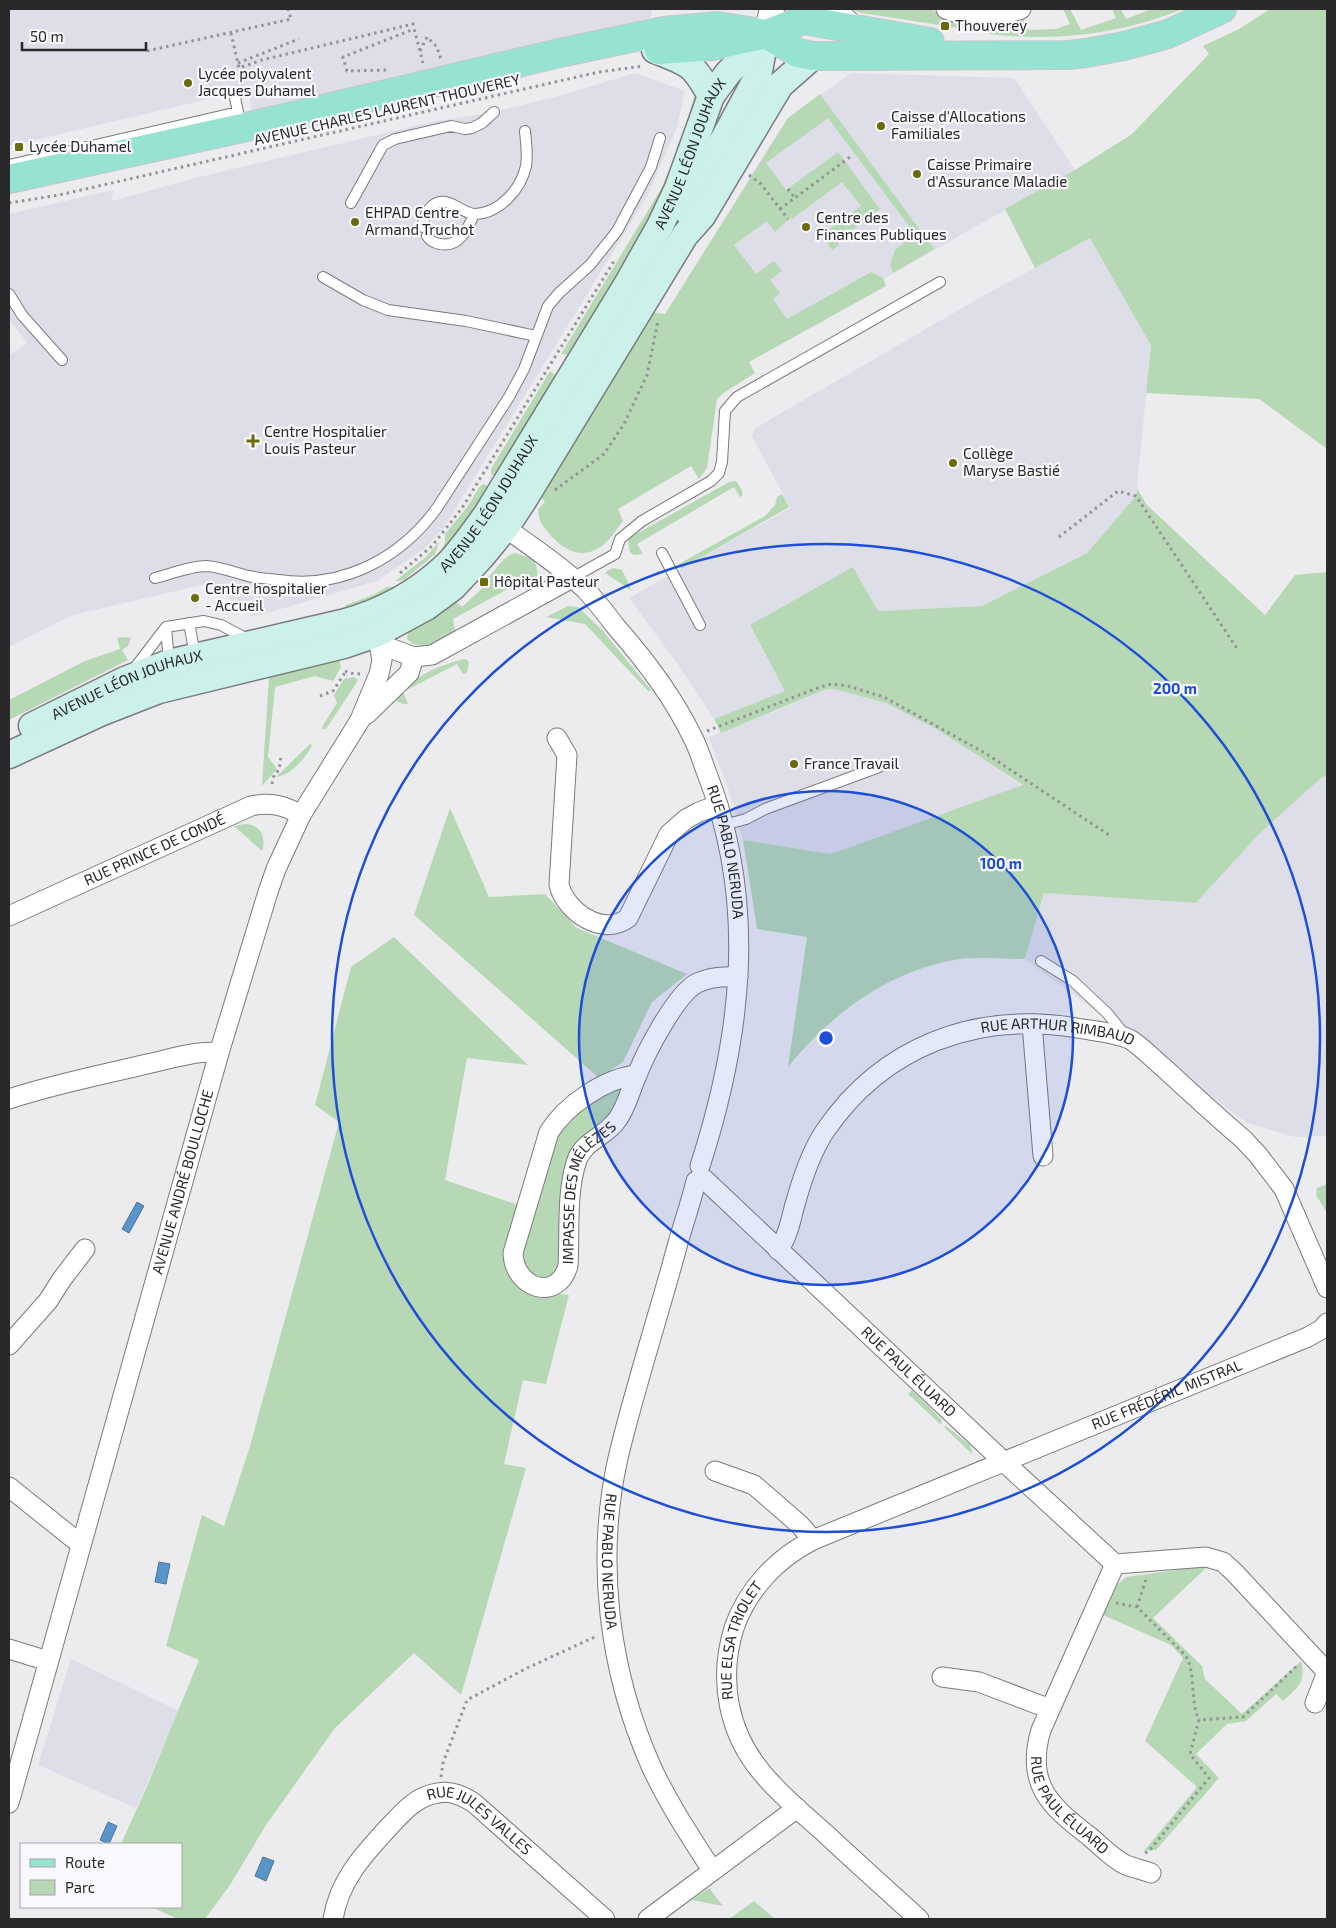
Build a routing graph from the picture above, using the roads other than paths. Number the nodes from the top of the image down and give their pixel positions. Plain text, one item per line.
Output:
1 (792, 9) edge
2 (833, 9) edge
3 (946, 9) edge
4 (1022, 9) edge
5 (1222, 9) edge
6 (770, 21) edge
7 (854, 29) junction
8 (884, 34) junction
9 (994, 54) junction
10 (813, 56) junction
11 (652, 58) junction
12 (234, 93) dead end
13 (711, 96) junction
14 (494, 112) dead end
15 (240, 120) junction
16 (525, 131) dead end
17 (660, 138) dead end
18 (9, 165) edge
19 (9, 179) edge
20 (9, 195) edge
21 (352, 203) dead end
22 (474, 214) junction
23 (684, 234) junction
24 (323, 277) dead end
25 (940, 282) dead end
26 (9, 294) edge
27 (536, 336) junction
28 (62, 360) dead end
29 (496, 521) junction
30 (662, 552) dead end
31 (155, 578) dead end
32 (572, 578) junction
33 (189, 623) junction
34 (700, 624) dead end
35 (166, 627) junction
36 (375, 631) junction
37 (254, 643) junction
38 (414, 657) junction
39 (182, 667) junction
40 (125, 680) junction
41 (360, 720) junction
42 (71, 726) junction
43 (9, 737) edge
44 (557, 738) dead end
45 (9, 755) edge
46 (879, 767) dead end
47 (718, 805) junction
48 (301, 815) junction
49 (724, 825) junction
50 (9, 916) edge
51 (1041, 961) dead end
52 (738, 977) junction
53 (1032, 1024) junction
54 (1129, 1040) junction
55 (219, 1053) junction
56 (637, 1074) junction
57 (9, 1099) edge
58 (1043, 1156) dead end
59 (700, 1175) junction
60 (85, 1248) dead end
61 (778, 1250) junction
62 (1327, 1288) edge
63 (1327, 1323) edge
64 (9, 1345) edge
65 (1004, 1462) junction
66 (715, 1472) dead end
67 (9, 1487) edge
68 (813, 1540) junction
69 (82, 1542) junction
70 (1115, 1564) junction
71 (9, 1649) edge
72 (48, 1661) junction
73 (942, 1677) dead end
74 (1315, 1703) dead end
75 (1050, 1709) junction
76 (9, 1803) edge
77 (797, 1808) junction
78 (712, 1870) junction
79 (1151, 1873) dead end
80 (333, 1919) edge
81 (605, 1919) edge
82 (648, 1919) edge
83 (919, 1919) edge

1 - 6 street
2 - 7 street
3 - 4 street
5 - 9 main road, AVENUE CHARLES LAURENT THOUVEREY
6 - 7 main road, AVENUE CHARLES LAURENT THOUVEREY
6 - 8 main road
6 - 10 main road, AVENUE CHARLES LAURENT THOUVEREY
6 - 11 main road, AVENUE CHARLES LAURENT THOUVEREY
6 - 13 main road, AVENUE LÉON JOUHAUX
6 - 15 main road, AVENUE CHARLES LAURENT THOUVEREY
6 - 23 main road
7 - 8 main road, AVENUE CHARLES LAURENT THOUVEREY
8 - 9 main road, AVENUE CHARLES LAURENT THOUVEREY
9 - 10 main road, AVENUE CHARLES LAURENT THOUVEREY
10 - 23 main road
11 - 13 main road
11 - 20 main road, AVENUE CHARLES LAURENT THOUVEREY
12 - 15 lane
13 - 29 main road, AVENUE LÉON JOUHAUX
14 - 21 lane
15 - 18 lane
15 - 19 main road, AVENUE CHARLES LAURENT THOUVEREY
16 - 22 lane
17 - 27 lane
22 - 22 lane
23 - 29 main road
24 - 27 lane
25 - 32 lane
26 - 28 lane
27 - 31 lane
29 - 32 street, RUE PABLO NERUDA
29 - 36 main road, AVENUE LÉON JOUHAUX
30 - 34 lane
32 - 38 street
32 - 47 street, RUE PABLO NERUDA
33 - 35 lane
33 - 37 lane
33 - 39 lane
35 - 39 lane
35 - 40 lane
36 - 37 main road, AVENUE LÉON JOUHAUX
36 - 38 street
36 - 41 street
36 - 42 main road
37 - 39 main road, AVENUE LÉON JOUHAUX
38 - 41 street
39 - 40 main road, AVENUE LÉON JOUHAUX
39 - 42 lane
40 - 43 main road, AVENUE LÉON JOUHAUX
41 - 48 street, AVENUE ANDRÉ BOULLOCHE
42 - 45 main road
44 - 47 street
46 - 49 lane
47 - 49 street, RUE PABLO NERUDA
48 - 50 street, RUE PRINCE DE CONDÉ
48 - 55 street, AVENUE ANDRÉ BOULLOCHE
49 - 52 street, RUE PABLO NERUDA
51 - 54 lane
52 - 56 street, IMPASSE DES MÉLÈZES
52 - 59 street, RUE PABLO NERUDA
53 - 54 street, RUE ARTHUR RIMBAUD
53 - 58 street
53 - 61 street, RUE ARTHUR RIMBAUD
54 - 62 street, RUE ARTHUR RIMBAUD
55 - 57 street
55 - 69 street, AVENUE ANDRÉ BOULLOCHE
56 - 56 street, IMPASSE DES MÉLÈZES
59 - 61 street, RUE PAUL ÉLUARD
59 - 78 street, RUE PABLO NERUDA
60 - 64 street
61 - 65 street, RUE PAUL ÉLUARD
63 - 65 street, RUE FRÉDÉRIC MISTRAL
65 - 68 street, RUE ELSA TRIOLET
65 - 70 street, RUE PAUL ÉLUARD
66 - 68 street
67 - 69 street
68 - 77 street, RUE ELSA TRIOLET
69 - 72 street, AVENUE ANDRÉ BOULLOCHE
70 - 74 street
70 - 75 street, RUE PAUL ÉLUARD
71 - 72 street
72 - 76 street, AVENUE ANDRÉ BOULLOCHE
73 - 75 street
75 - 79 street, RUE PAUL ÉLUARD
77 - 78 street
77 - 83 street, RUE ELSA TRIOLET
78 - 82 street
80 - 81 street, RUE JULES VALLES

